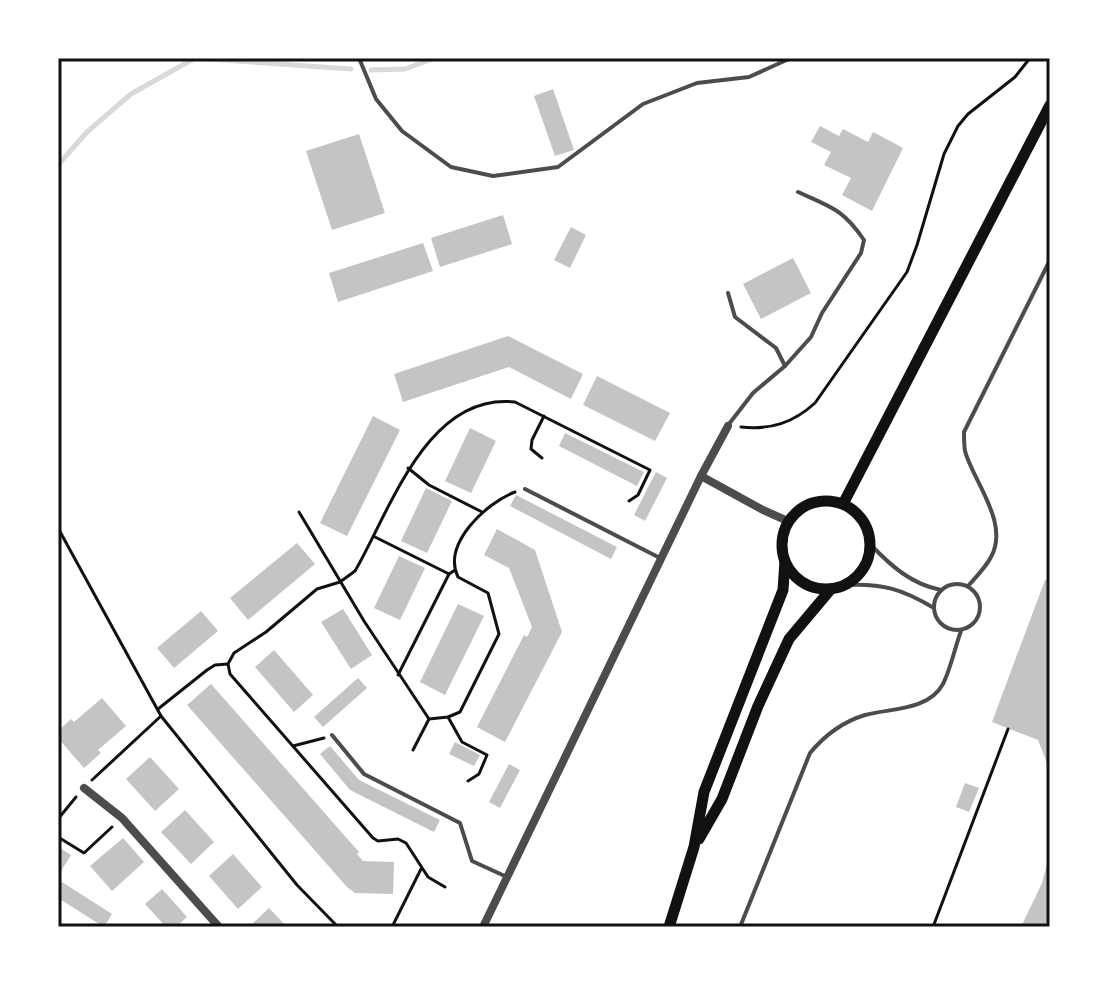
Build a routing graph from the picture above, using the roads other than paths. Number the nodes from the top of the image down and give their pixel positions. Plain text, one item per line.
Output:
1 (359, 58) edge
2 (791, 58) edge
3 (1050, 105) edge
4 (798, 192) dead end
5 (1050, 260) edge
6 (728, 293) dead end
7 (785, 366) junction
8 (728, 426) joint
9 (701, 476) junction
10 (525, 489) road end
11 (843, 504) junction
12 (790, 522) junction
13 (870, 544) junction
14 (660, 558) junction
15 (785, 561) junction
16 (845, 585) junction
17 (968, 586) junction
18 (831, 589) junction
19 (941, 590) junction
20 (934, 608) junction
21 (961, 631) junction
22 (332, 735) road end
23 (84, 788) road end
24 (694, 847) junction
25 (507, 877) junction
26 (219, 927) edge
27 (483, 927) edge
28 (669, 927) edge
29 (740, 927) edge

1 - 2 lane
3 - 11 main road
4 - 7 lane
5 - 17 lane
6 - 7 lane
7 - 8 lane
8 - 9 street
9 - 12 street
9 - 14 street
10 - 14 lane
11 - 12 main road
11 - 13 main road
12 - 15 main road
13 - 16 main road
13 - 19 lane
14 - 25 street
15 - 18 main road
15 - 24 main road
16 - 18 main road
16 - 20 lane
17 - 19 lane
17 - 21 lane
18 - 24 main road
19 - 20 lane
20 - 21 lane
21 - 29 lane
22 - 25 lane
23 - 26 street
24 - 28 main road
25 - 27 street

